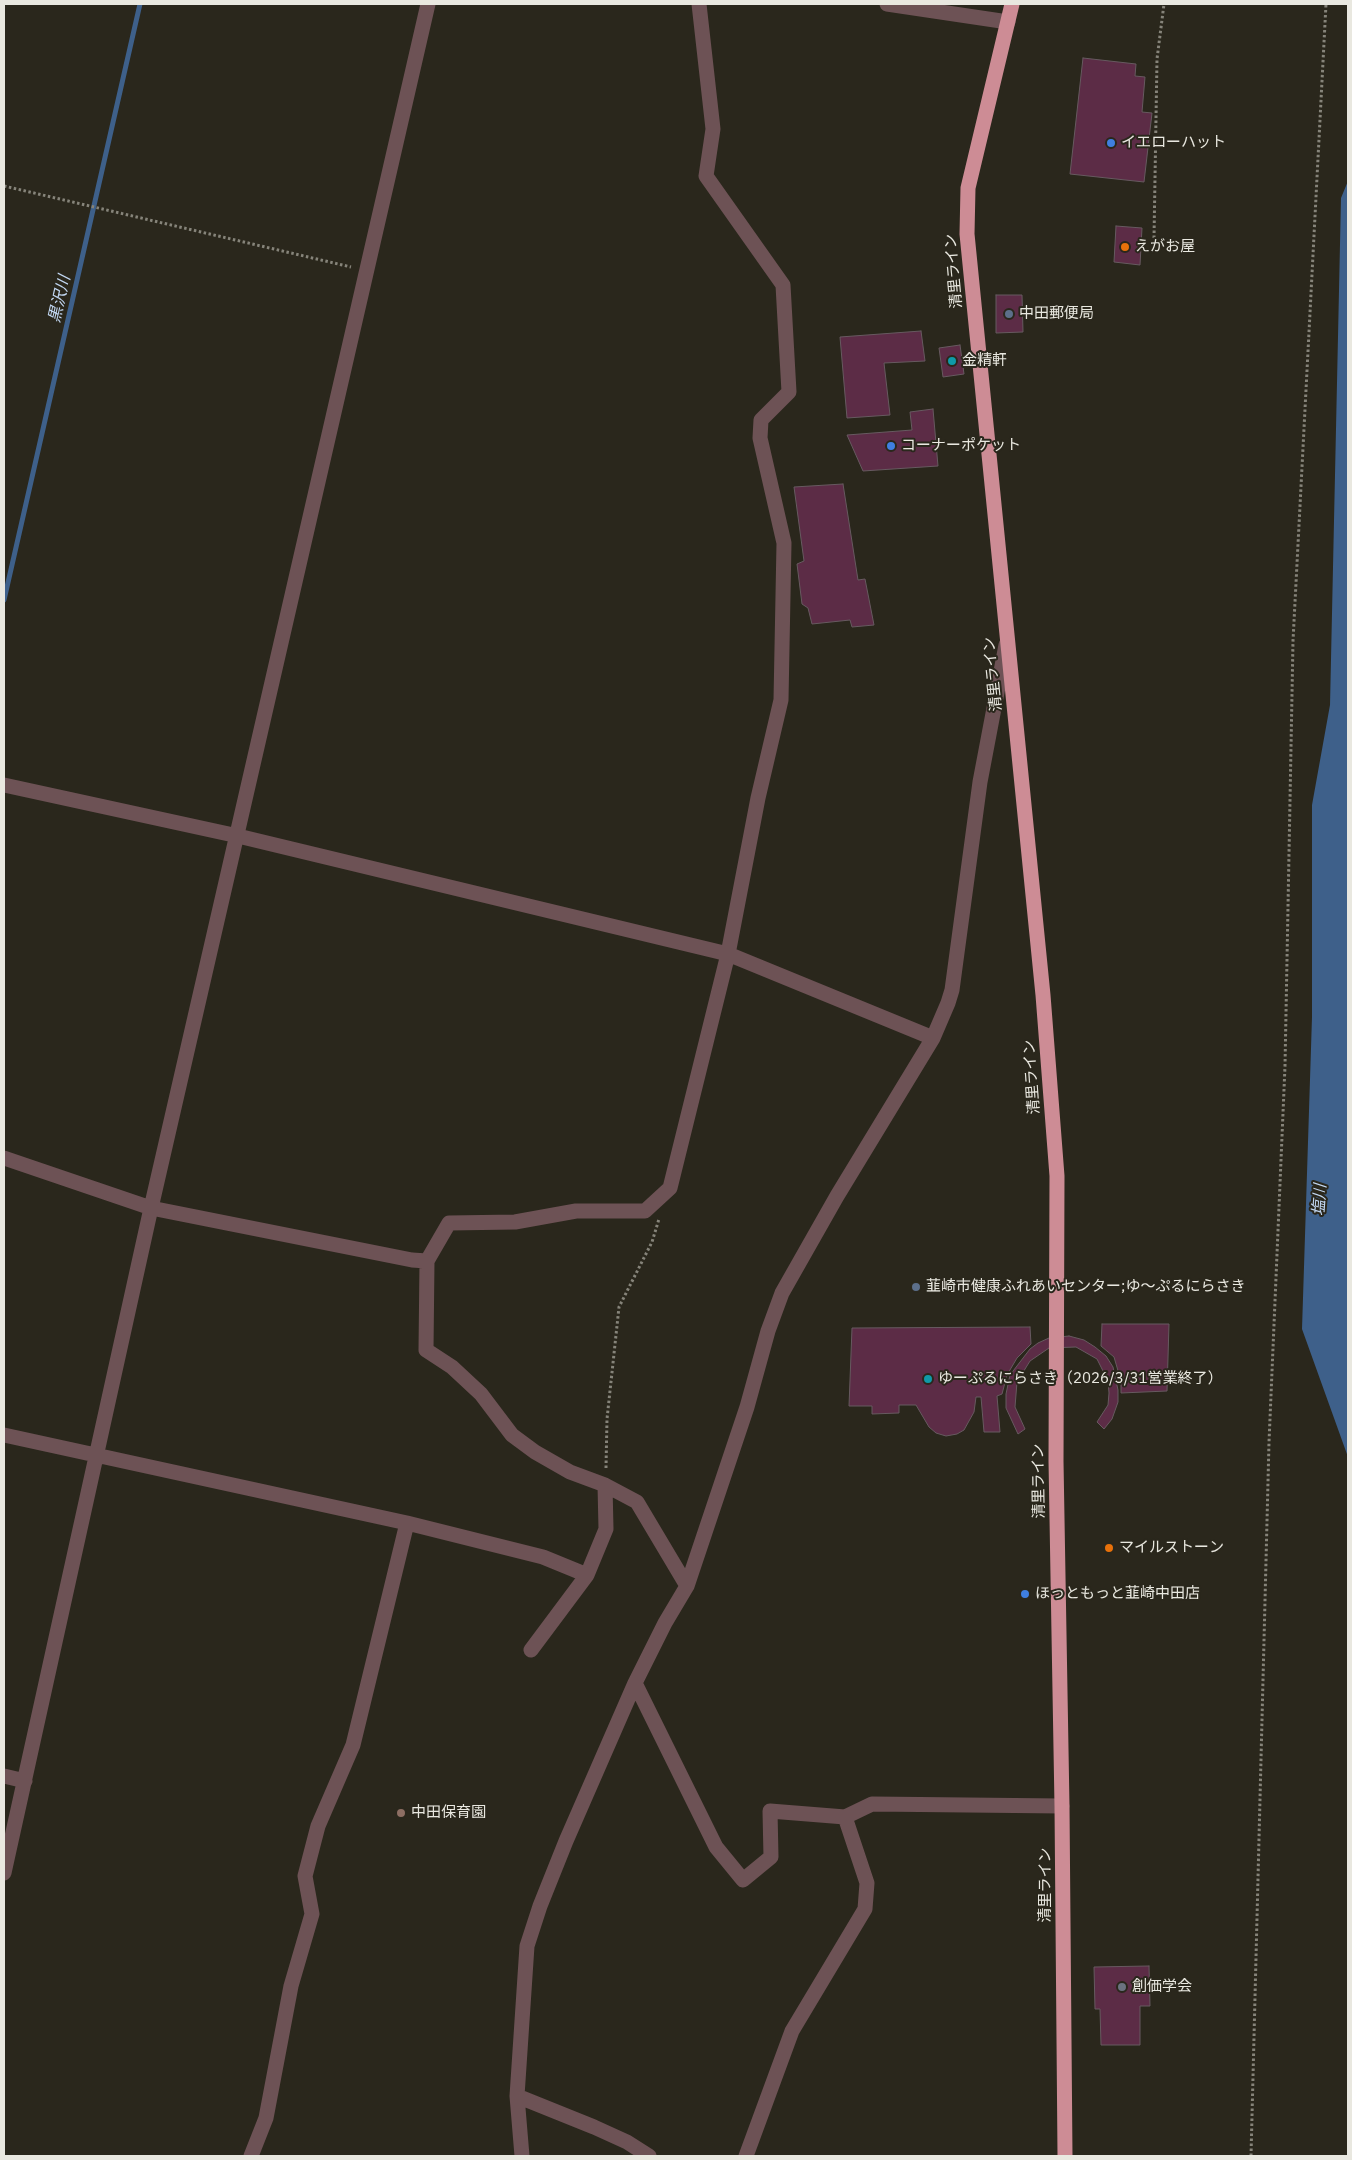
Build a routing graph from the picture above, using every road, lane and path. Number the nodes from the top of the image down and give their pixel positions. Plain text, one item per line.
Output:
1 (428, 4) edge
2 (699, 4) edge
3 (887, 4) edge
4 (1012, 4) edge
5 (1164, 4) edge
6 (1326, 4) edge
7 (1008, 22) junction
8 (4, 186) edge
9 (1154, 238) dead end
10 (368, 270) junction
11 (1007, 640) junction
12 (4, 785) edge
13 (238, 836) junction
14 (728, 954) junction
15 (933, 1038) junction
16 (4, 1158) edge
17 (151, 1208) junction
18 (661, 1215) dead end
19 (427, 1261) junction
20 (4, 1435) edge
21 (96, 1456) junction
22 (605, 1485) junction
23 (407, 1523) junction
24 (587, 1575) junction
25 (687, 1586) junction
26 (531, 1650) dead end
27 (635, 1683) junction
28 (4, 1776) edge
29 (25, 1781) junction
30 (1062, 1806) junction
31 (845, 1817) junction
32 (4, 1873) edge
33 (517, 2096) junction
34 (251, 2156) edge
35 (522, 2156) edge
36 (649, 2156) edge
37 (746, 2156) edge
38 (1065, 2156) edge
39 (1251, 2156) edge

1 - 10 street
2 - 14 street
3 - 7 street
4 - 7 highway, 清里ライン
5 - 9 path
6 - 39 path
7 - 11 highway, 清里ライン
8 - 10 path
10 - 13 street
11 - 15 street
11 - 30 highway, 清里ライン
12 - 13 street
13 - 14 street
13 - 17 street
14 - 15 street
14 - 19 street
15 - 25 street
16 - 17 street
17 - 19 street
17 - 21 street
18 - 22 path
19 - 22 street
20 - 21 street
21 - 23 street
21 - 29 street
22 - 24 street
22 - 25 street
23 - 24 street
23 - 34 street
24 - 26 street
25 - 27 street
27 - 31 street
27 - 33 street
28 - 29 street
29 - 32 street
30 - 31 street
30 - 38 highway, 清里ライン
31 - 37 street
33 - 35 street
33 - 36 street

